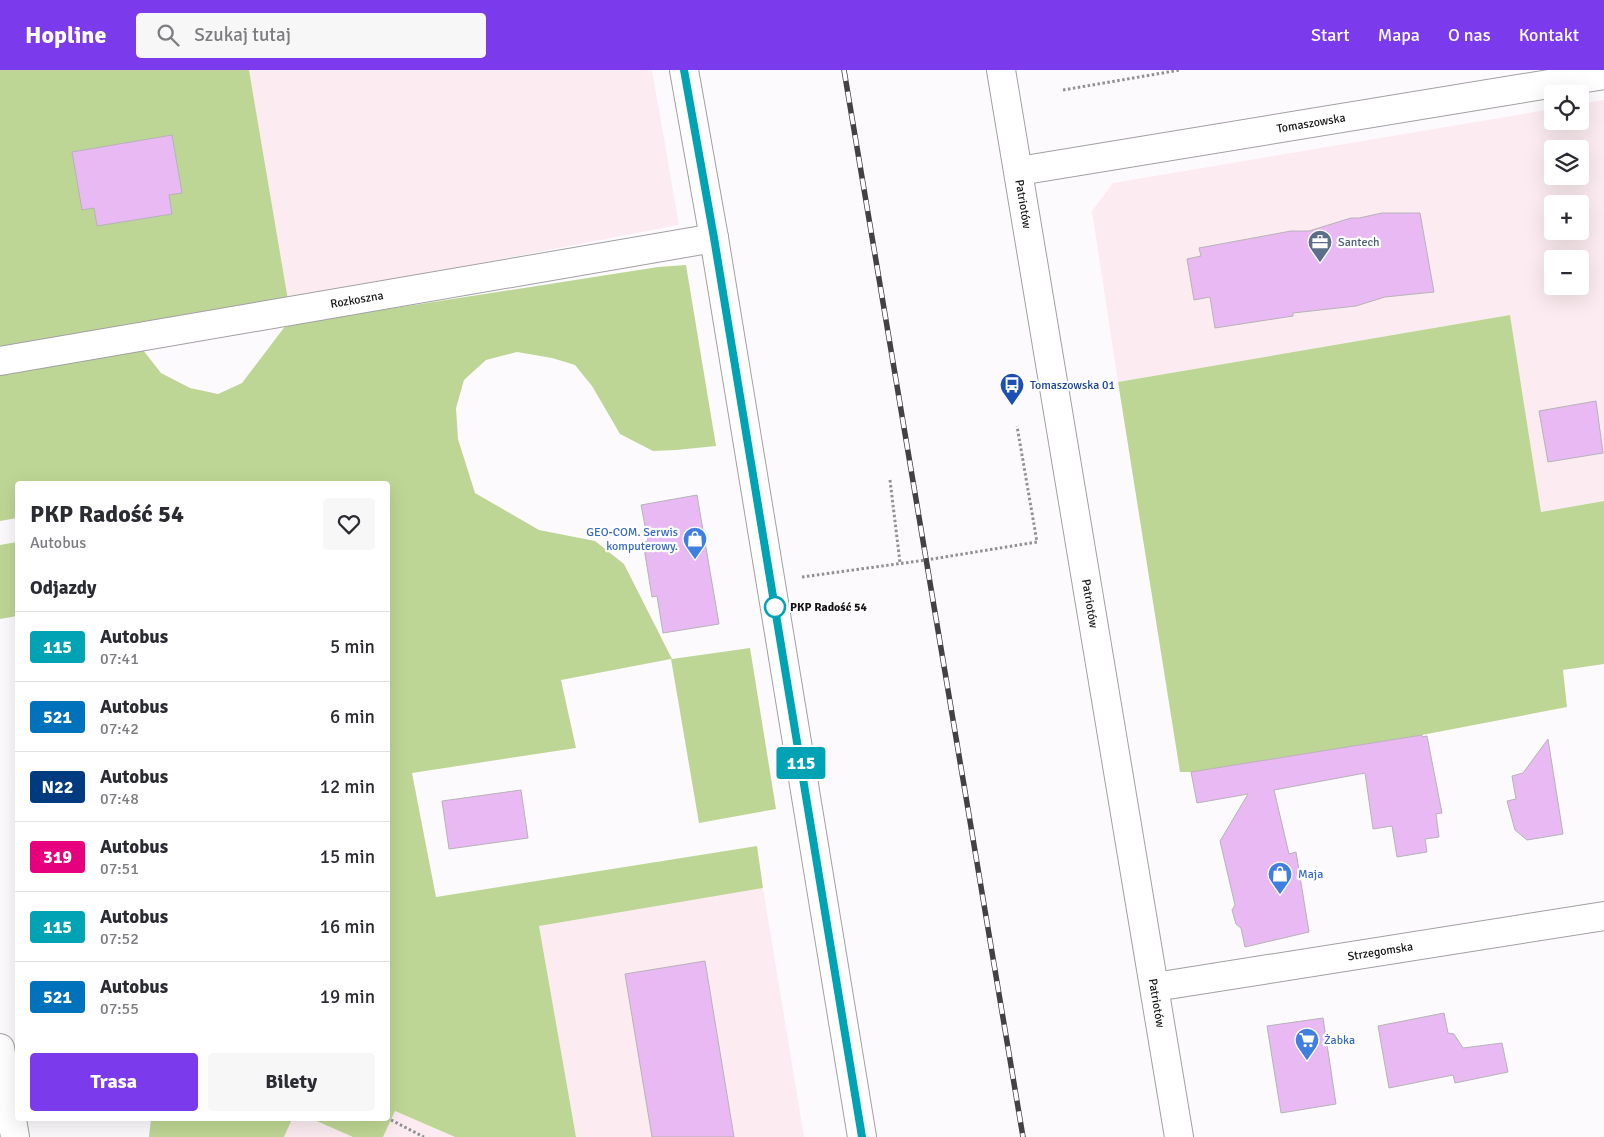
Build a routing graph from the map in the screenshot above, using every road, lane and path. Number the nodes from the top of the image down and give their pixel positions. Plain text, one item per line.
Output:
1 (684, 70) edge
2 (1001, 70) edge
3 (1180, 70) edge
4 (1604, 75) edge
5 (1063, 90) dead end
6 (1019, 171) junction
7 (714, 238) junction
8 (0, 361) edge
9 (1017, 426) dead end
10 (890, 480) dead end
11 (900, 563) junction
12 (799, 578) dead end
13 (1604, 916) edge
14 (1154, 987) junction
15 (0, 1048) edge
16 (391, 1120) dead end
17 (15, 1137) edge
18 (423, 1137) edge
19 (862, 1137) edge
20 (1180, 1137) edge

1 - 7 main road
2 - 6 main road, Patriotów
3 - 5 path
4 - 6 main road, Tomaszowska
6 - 14 main road, Patriotów
7 - 8 main road, Rozkoszna
7 - 19 main road
9 - 11 path
10 - 11 path
11 - 12 path
13 - 14 main road, Strzegomska
14 - 20 main road, Patriotów
15 - 17 main road
16 - 18 path

